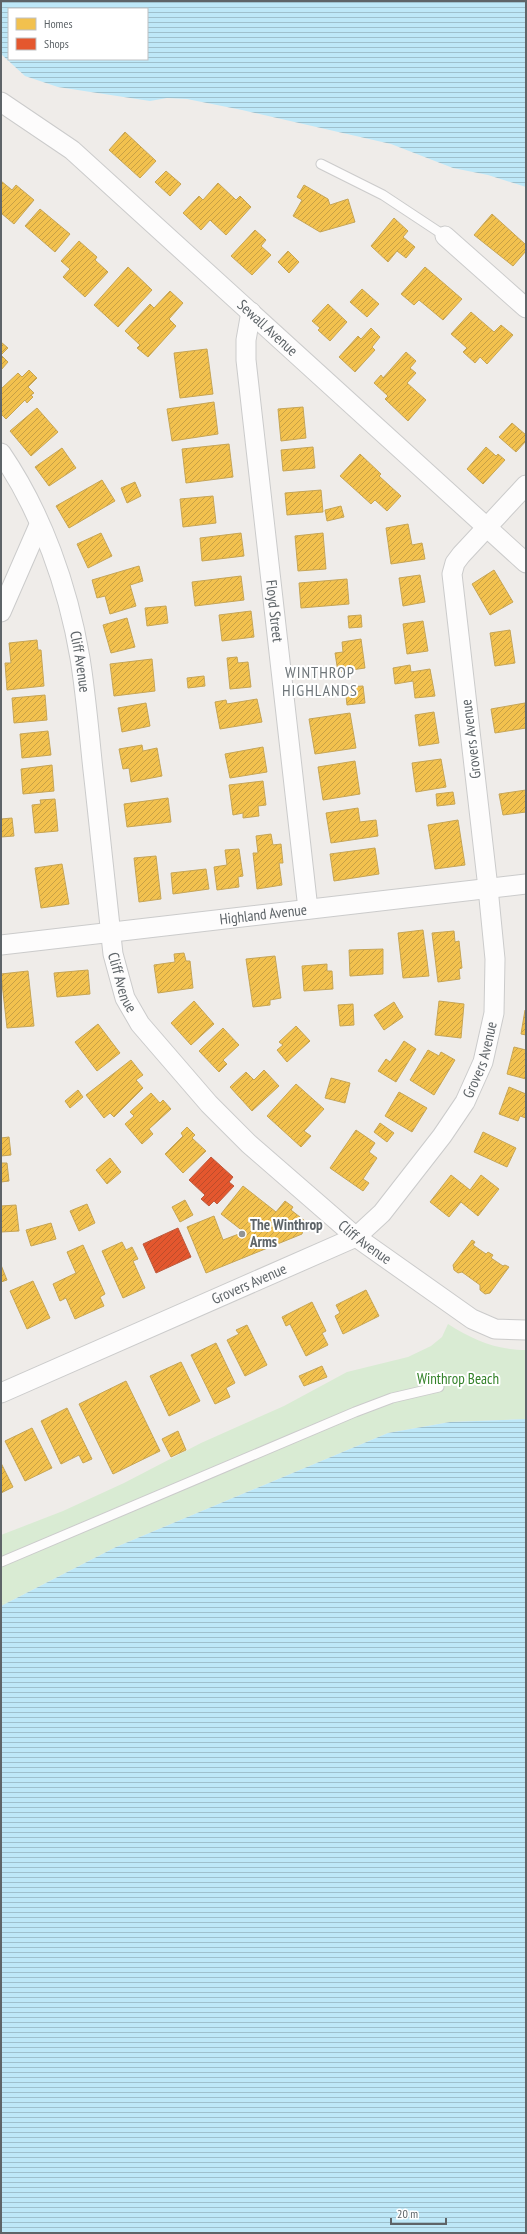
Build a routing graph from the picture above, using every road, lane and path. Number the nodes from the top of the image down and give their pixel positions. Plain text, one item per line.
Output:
1 (1, 102) edge
2 (321, 164) dead end
3 (445, 236) joint
4 (526, 308) edge
5 (251, 312) junction
6 (1, 453) edge
7 (526, 485) edge
8 (39, 525) junction
9 (487, 527) junction
10 (526, 564) edge
11 (1, 612) edge
12 (526, 884) edge
13 (488, 888) junction
14 (308, 909) junction
15 (111, 932) junction
16 (1, 945) edge
17 (356, 1237) junction
18 (526, 1330) edge
19 (439, 1387) dead end
20 (1, 1393) edge
21 (1, 1562) edge

1 - 5 street, Sewall Avenue
2 - 3 lane
3 - 4 street
5 - 9 street, Sewall Avenue
5 - 14 street, Floyd Street
6 - 8 street, Cliff Avenue
7 - 9 street, Grovers Avenue
8 - 11 street
8 - 15 street, Cliff Avenue
9 - 10 street, Sewall Avenue
9 - 13 street, Grovers Avenue
12 - 13 street, Highland Avenue
13 - 14 street, Highland Avenue
13 - 17 street, Grovers Avenue
14 - 15 street, Highland Avenue
15 - 16 street, Highland Avenue
15 - 17 street, Cliff Avenue
17 - 18 street, Cliff Avenue
17 - 20 street, Grovers Avenue
19 - 21 lane

